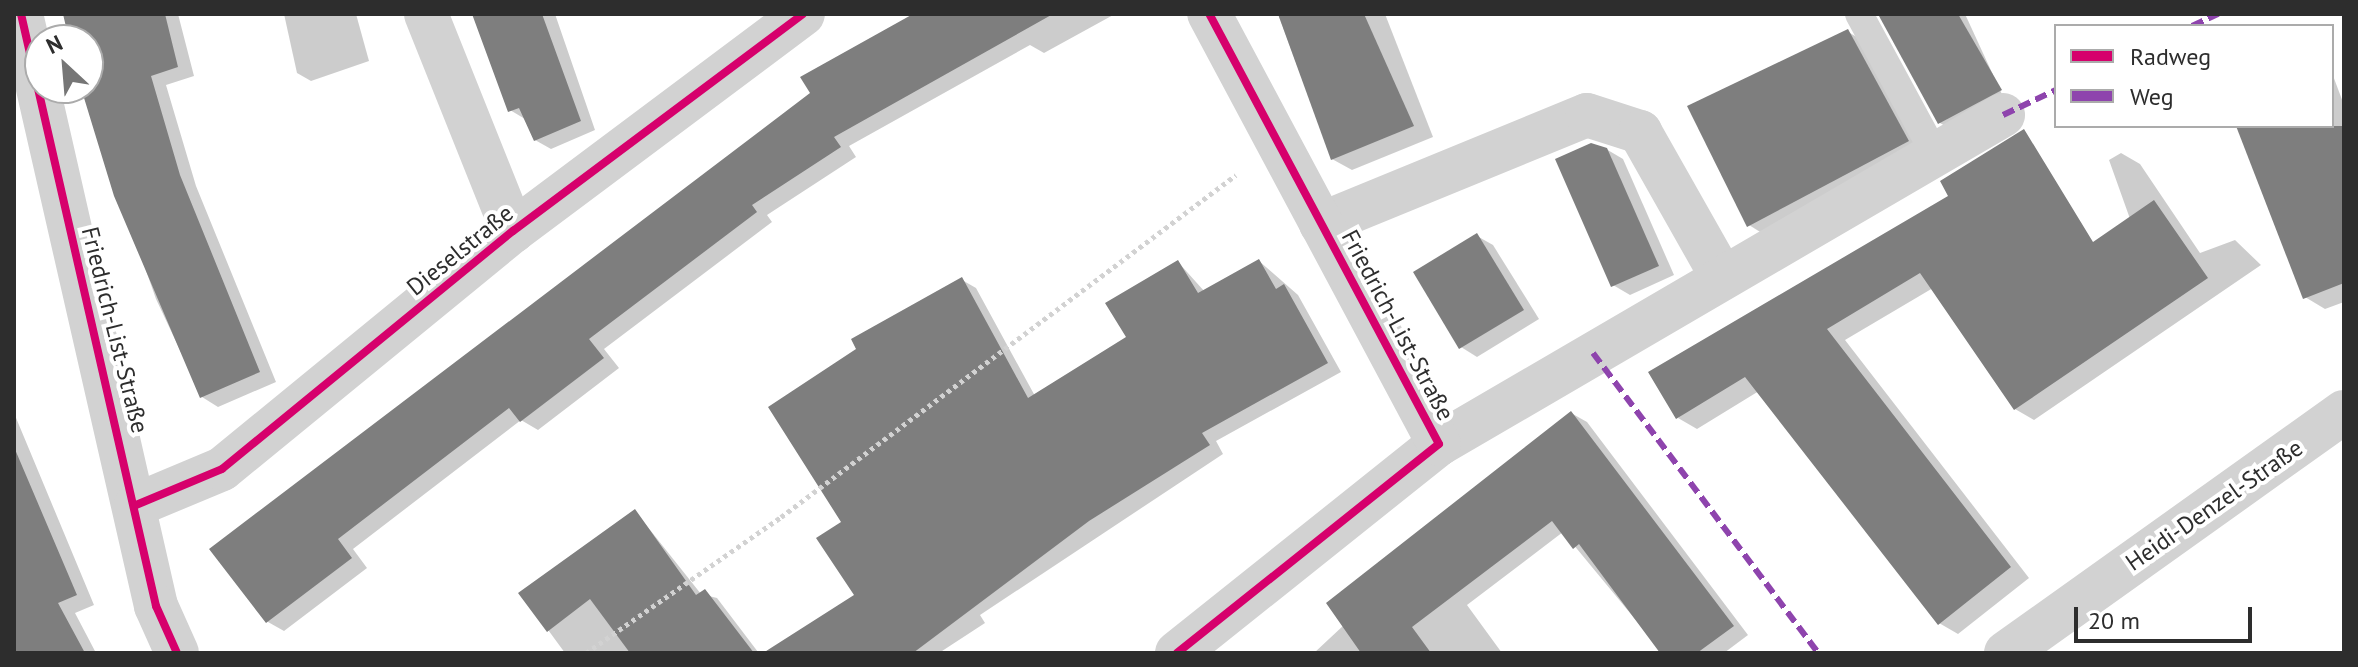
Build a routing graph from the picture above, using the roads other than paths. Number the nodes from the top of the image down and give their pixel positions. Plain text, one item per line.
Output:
1 (21, 14) edge
2 (426, 14) edge
3 (803, 14) edge
4 (1209, 14) edge
5 (1859, 14) edge
6 (2003, 115) dead end
7 (1935, 154) junction
8 (1321, 224) junction
9 (513, 231) junction
10 (1722, 277) junction
11 (2344, 412) edge
12 (1439, 444) junction
13 (136, 505) junction
14 (177, 653) edge
15 (1177, 653) edge
16 (2006, 653) edge

1 - 13 street, Friedrich-List-Straße
2 - 9 street
3 - 9 street, Dieselstraße
4 - 8 street, Friedrich-List-Straße
5 - 7 lane
6 - 7 street, Friedrich-List-Straße
7 - 10 street, Friedrich-List-Straße
8 - 10 street
8 - 12 street, Friedrich-List-Straße
9 - 13 street, Dieselstraße
10 - 12 street, Friedrich-List-Straße
11 - 16 street, Heidi-Denzel-Straße
12 - 15 street, Friedrich-List-Straße
13 - 14 street, Friedrich-List-Straße

